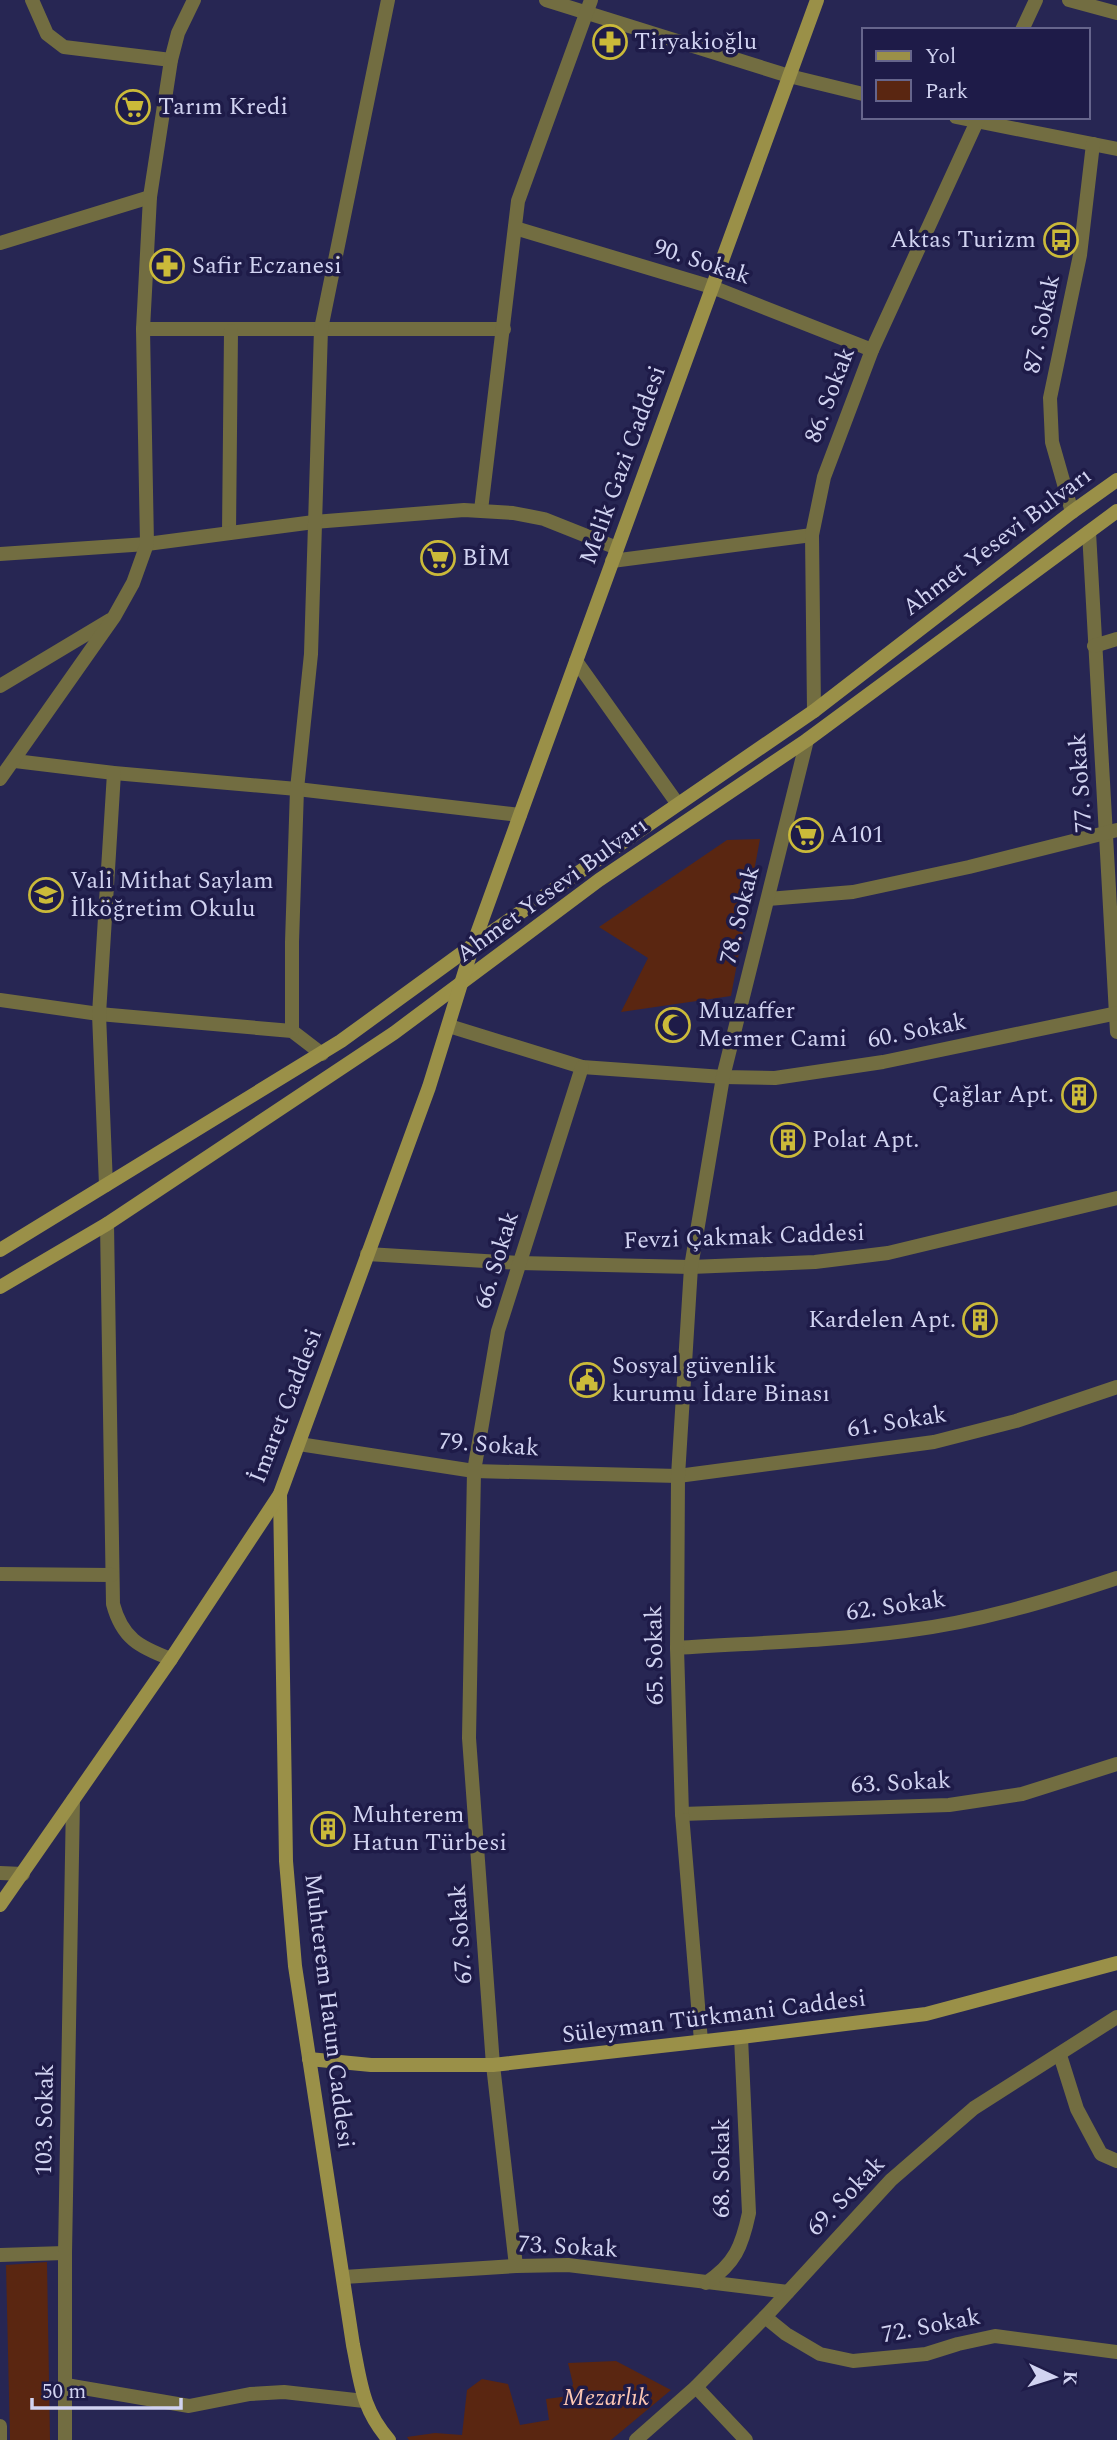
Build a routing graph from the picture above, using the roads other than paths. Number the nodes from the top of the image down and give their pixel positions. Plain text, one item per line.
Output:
1 (32, 0) edge
2 (194, 0) edge
3 (388, 0) edge
4 (546, 0) edge
5 (817, 0) edge
6 (1036, 0) edge
7 (1069, 0) edge
8 (589, 6) edge
9 (1117, 13) edge
10 (1022, 28) edge
11 (171, 60) junction
12 (789, 76) junction
13 (862, 94) edge
14 (978, 120) edge
15 (1093, 144) junction
16 (1117, 149) edge
17 (150, 197) junction
18 (515, 228) junction
19 (0, 243) edge
20 (712, 287) junction
21 (143, 329) junction
22 (321, 329) junction
23 (503, 329) junction
24 (231, 331) junction
25 (872, 350) junction
26 (1117, 480) edge
27 (481, 510) junction
28 (1072, 512) junction
29 (1117, 512) edge
30 (314, 522) junction
31 (1090, 532) junction
32 (229, 533) junction
33 (812, 535) junction
34 (147, 544) junction
35 (0, 554) edge
36 (615, 554) junction
37 (114, 617) junction
38 (1117, 639) edge
39 (1094, 646) junction
40 (576, 661) junction
41 (0, 686) edge
42 (814, 711) junction
43 (807, 740) junction
44 (15, 761) junction
45 (114, 773) junction
46 (0, 779) edge
47 (297, 789) junction
48 (677, 803) junction
49 (520, 815) junction
50 (1112, 831) edge
51 (768, 899) junction
52 (473, 946) junction
53 (462, 983) junction
54 (0, 1000) edge
55 (99, 1014) junction
56 (1116, 1014) edge
57 (449, 1026) junction
58 (292, 1031) junction
59 (1117, 1032) edge
60 (322, 1054) junction
61 (582, 1067) junction
62 (723, 1077) junction
63 (106, 1185) junction
64 (1117, 1198) edge
65 (107, 1224) junction
66 (0, 1250) edge
67 (367, 1254) junction
68 (519, 1263) junction
69 (691, 1267) junction
70 (0, 1287) edge
71 (1117, 1387) edge
72 (299, 1444) junction
73 (474, 1471) junction
74 (678, 1476) junction
75 (280, 1494) junction
76 (0, 1574) edge
77 (111, 1575) junction
78 (1117, 1578) edge
79 (677, 1648) junction
80 (171, 1659) junction
81 (1117, 1764) edge
82 (73, 1800) junction
83 (682, 1814) junction
84 (0, 1873) edge
85 (23, 1874) junction
86 (0, 1905) edge
87 (1117, 1963) edge
88 (1117, 2017) edge
89 (741, 2037) junction
90 (701, 2041) junction
91 (1060, 2055) junction
92 (309, 2059) junction
93 (493, 2065) junction
94 (1117, 2161) edge
95 (65, 2253) junction
96 (0, 2255) edge
97 (516, 2266) junction
98 (344, 2277) junction
99 (706, 2283) junction
100 (788, 2292) junction
101 (765, 2317) junction
102 (1117, 2352) edge
103 (66, 2385) junction
104 (696, 2387) junction
105 (364, 2401) junction
106 (0, 2426) edge
107 (0, 2440) edge
108 (65, 2440) edge
109 (389, 2440) edge
110 (636, 2440) edge
111 (746, 2440) edge

1 - 11 street
2 - 11 street
3 - 22 street
4 - 8 street
5 - 12 street, Melik Gazi Caddesi
6 - 10 street
7 - 9 street
8 - 12 street
8 - 18 street
11 - 17 street
12 - 13 street
12 - 20 street, Melik Gazi Caddesi
14 - 15 street
14 - 25 street, 86. Sokak
15 - 16 street
15 - 28 street, 87. Sokak
17 - 19 street
17 - 21 street
18 - 20 street, 90. Sokak
18 - 23 street
20 - 25 street, 90. Sokak
20 - 36 street, Melik Gazi Caddesi
21 - 24 street
21 - 34 street
22 - 23 street
22 - 24 street
22 - 30 street
23 - 27 street
24 - 32 street
25 - 33 street, 86. Sokak
26 - 28 street, Ahmet Yesevi Bulvarı
27 - 30 street
27 - 36 street
28 - 42 street, Ahmet Yesevi Bulvarı
29 - 31 street, Ahmet Yesevi Bulvarı
30 - 32 street
30 - 47 street
31 - 39 street, 77. Sokak
31 - 43 street, Ahmet Yesevi Bulvarı
32 - 34 street
33 - 36 street
33 - 42 street, 86. Sokak
34 - 35 street
34 - 37 street
36 - 40 street, Melik Gazi Caddesi
37 - 41 street
37 - 44 street
38 - 39 street
39 - 50 street, 77. Sokak
40 - 48 street
40 - 49 street, Melik Gazi Caddesi
42 - 48 street, Ahmet Yesevi Bulvarı
43 - 51 street, 78. Sokak
43 - 53 street, Ahmet Yesevi Bulvarı
44 - 45 street
44 - 46 street
45 - 47 street
45 - 55 street
47 - 49 street
47 - 58 street
48 - 52 street, Ahmet Yesevi Bulvarı
49 - 52 street, Melik Gazi Caddesi
50 - 51 street
50 - 56 street, 77. Sokak
51 - 62 street, 78. Sokak
52 - 53 street, İmaret Caddesi
52 - 60 street, Ahmet Yesevi Bulvarı
53 - 57 street, İmaret Caddesi
53 - 65 street, Ahmet Yesevi Bulvarı
54 - 55 street
55 - 58 street
55 - 63 street
56 - 59 street, 77. Sokak
56 - 62 street, 60. Sokak
57 - 61 street, 60. Sokak
57 - 67 street, İmaret Caddesi
58 - 60 street
60 - 63 street, Ahmet Yesevi Bulvarı
61 - 62 street, 60. Sokak
61 - 68 street, 66. Sokak
62 - 69 street, 78. Sokak
63 - 66 street, Ahmet Yesevi Bulvarı
64 - 69 street, Fevzi Çakmak Caddesi
65 - 70 street, Ahmet Yesevi Bulvarı
65 - 77 street
67 - 68 street, Fevzi Çakmak Caddesi
67 - 72 street, İmaret Caddesi
68 - 69 street, Fevzi Çakmak Caddesi
68 - 73 street, 66. Sokak
69 - 74 street, 65. Sokak
71 - 74 street, 61. Sokak
72 - 73 street, 79. Sokak
72 - 75 street, İmaret Caddesi
73 - 74 street, 79. Sokak
73 - 93 street, 67. Sokak
74 - 79 street, 65. Sokak
75 - 80 street, İmaret Caddesi
75 - 92 street, Muhterem Hatun Caddesi
76 - 77 street
77 - 80 street
78 - 79 street, 62. Sokak
79 - 83 street, 65. Sokak
80 - 82 street, İmaret Caddesi
81 - 83 street, 63. Sokak
82 - 85 street, İmaret Caddesi
82 - 95 street, 103. Sokak
83 - 90 street, 65. Sokak
84 - 85 street
85 - 86 street, İmaret Caddesi
87 - 89 street, Süleyman Türkmani Caddesi
88 - 91 street, 69. Sokak
89 - 90 street, Süleyman Türkmani Caddesi
89 - 99 street, 68. Sokak
90 - 93 street, Süleyman Türkmani Caddesi
91 - 94 street
91 - 100 street, 69. Sokak
92 - 93 street, Süleyman Türkmani Caddesi
92 - 98 street, Muhterem Hatun Caddesi
93 - 97 street, 67. Sokak
95 - 96 street
95 - 103 street, 103. Sokak
97 - 98 street, 73. Sokak
97 - 99 street, 73. Sokak
98 - 105 street, Muhterem Hatun Caddesi
99 - 100 street, 73. Sokak
100 - 101 street, 69. Sokak
101 - 102 street, 72. Sokak
101 - 104 street, 69. Sokak
103 - 105 street
103 - 108 street, 103. Sokak
104 - 110 street, 69. Sokak
104 - 111 street
105 - 109 street, Muhterem Hatun Caddesi
106 - 107 street

